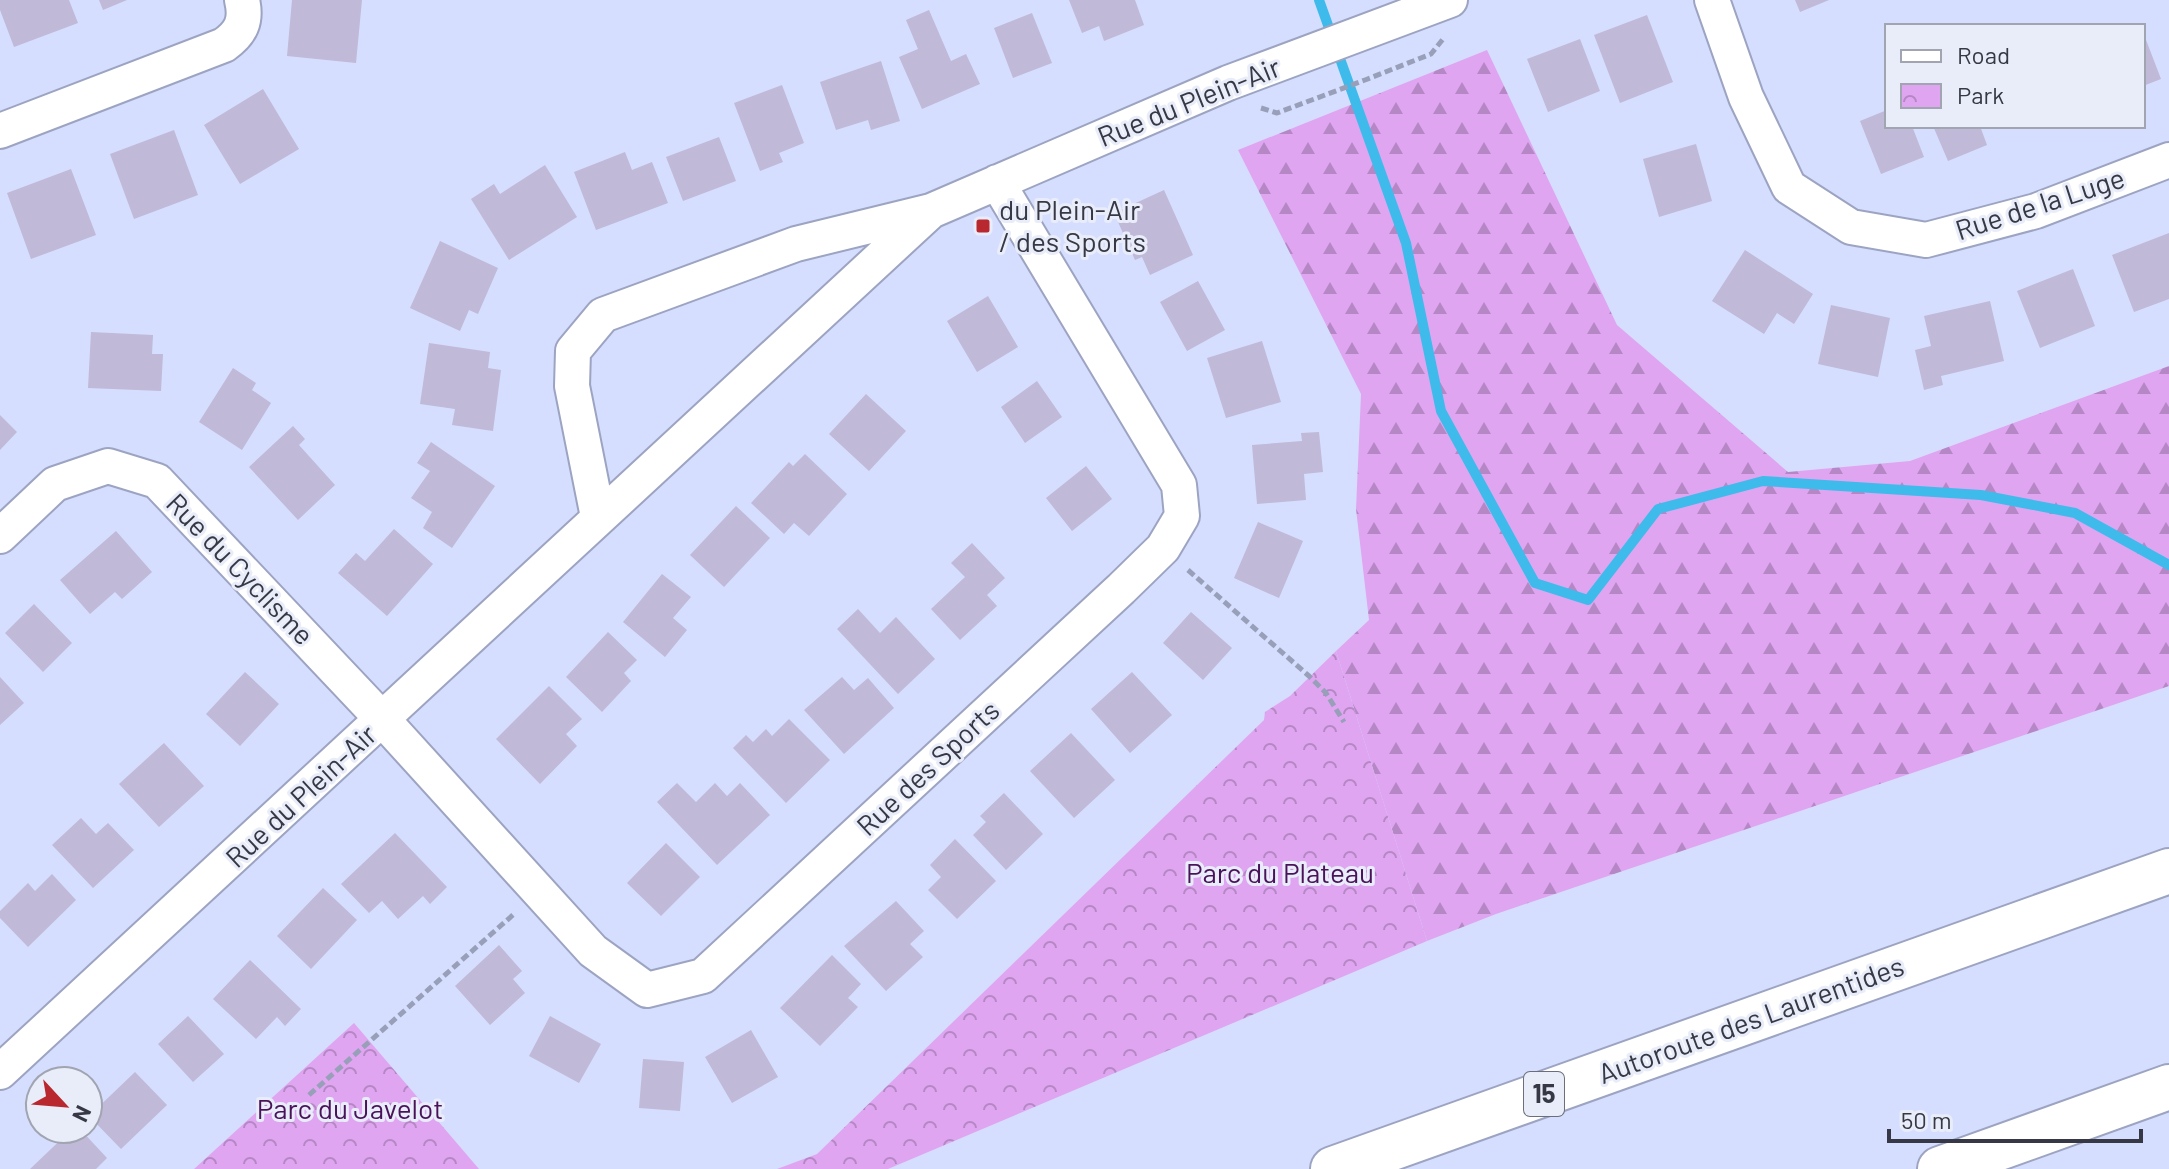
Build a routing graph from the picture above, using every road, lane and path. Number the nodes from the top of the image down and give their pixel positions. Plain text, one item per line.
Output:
1 (242, 0) edge
2 (1712, 0) edge
3 (1440, 4) edge
4 (1431, 54) dead end
5 (1277, 113) dead end
6 (0, 131) edge
7 (2169, 160) edge
8 (997, 182) junction
9 (931, 211) junction
10 (598, 517) junction
11 (0, 536) edge
12 (1163, 548) junction
13 (383, 720) junction
14 (1344, 722) dead end
15 (2169, 871) edge
16 (539, 892) junction
17 (0, 1071) edge
18 (2169, 1087) edge
19 (309, 1095) dead end
20 (1333, 1169) edge
21 (1940, 1169) edge

1 - 6 street
2 - 7 street, Rue de la Luge
3 - 8 street, Rue du Plein-Air
4 - 5 path
8 - 9 street, Rue du Plein-Air
8 - 12 street, Rue des Sports
9 - 10 street, Rue du Plein-Air
9 - 10 street, Rue du Plein-Air
10 - 13 street, Rue du Plein-Air
11 - 13 street, Rue du Cyclisme
12 - 14 path
12 - 16 street, Rue des Sports
13 - 16 street, Rue des Sports
13 - 17 street, Rue du Plein-Air
15 - 20 highway, Autoroute des Laurentides / 15
16 - 19 path
18 - 21 highway

